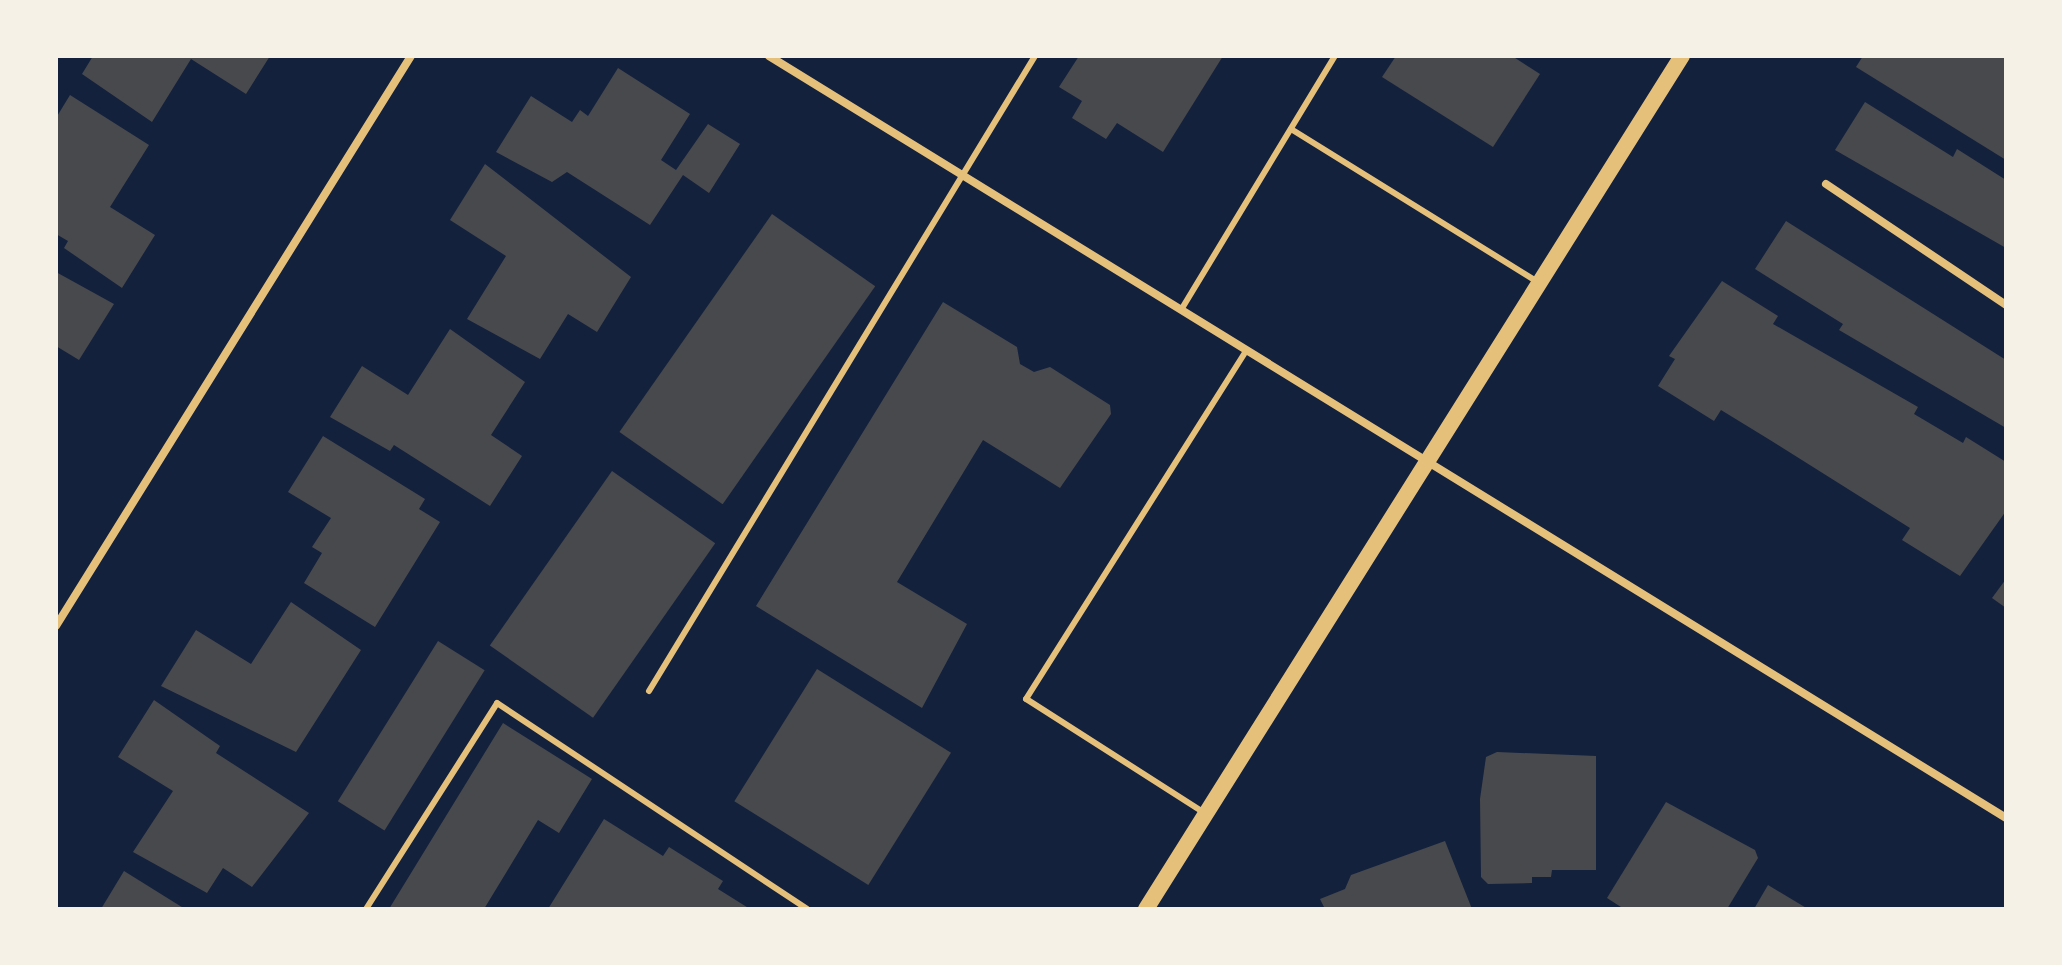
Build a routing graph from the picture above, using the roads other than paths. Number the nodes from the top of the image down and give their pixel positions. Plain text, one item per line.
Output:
1 (411, 56) edge
2 (769, 56) edge
3 (1035, 56) edge
4 (1335, 56) edge
5 (1680, 57) edge
6 (1291, 129) junction
7 (963, 174) junction
8 (1826, 184) dead end
9 (1538, 282) junction
10 (2006, 305) edge
11 (1181, 310) junction
12 (1246, 351) junction
13 (1424, 463) junction
14 (56, 626) edge
15 (649, 691) dead end
16 (1206, 813) junction
17 (2006, 818) edge
18 (366, 909) edge
19 (807, 909) edge
20 (1146, 909) edge

1 - 14 street
2 - 7 street
3 - 7 lane
4 - 6 lane
5 - 9 main road
6 - 9 lane
6 - 11 lane
7 - 11 street
7 - 15 lane
8 - 10 street
9 - 13 main road
11 - 12 street
12 - 13 street
12 - 16 lane
13 - 16 main road
13 - 17 street
16 - 20 main road
18 - 19 lane

